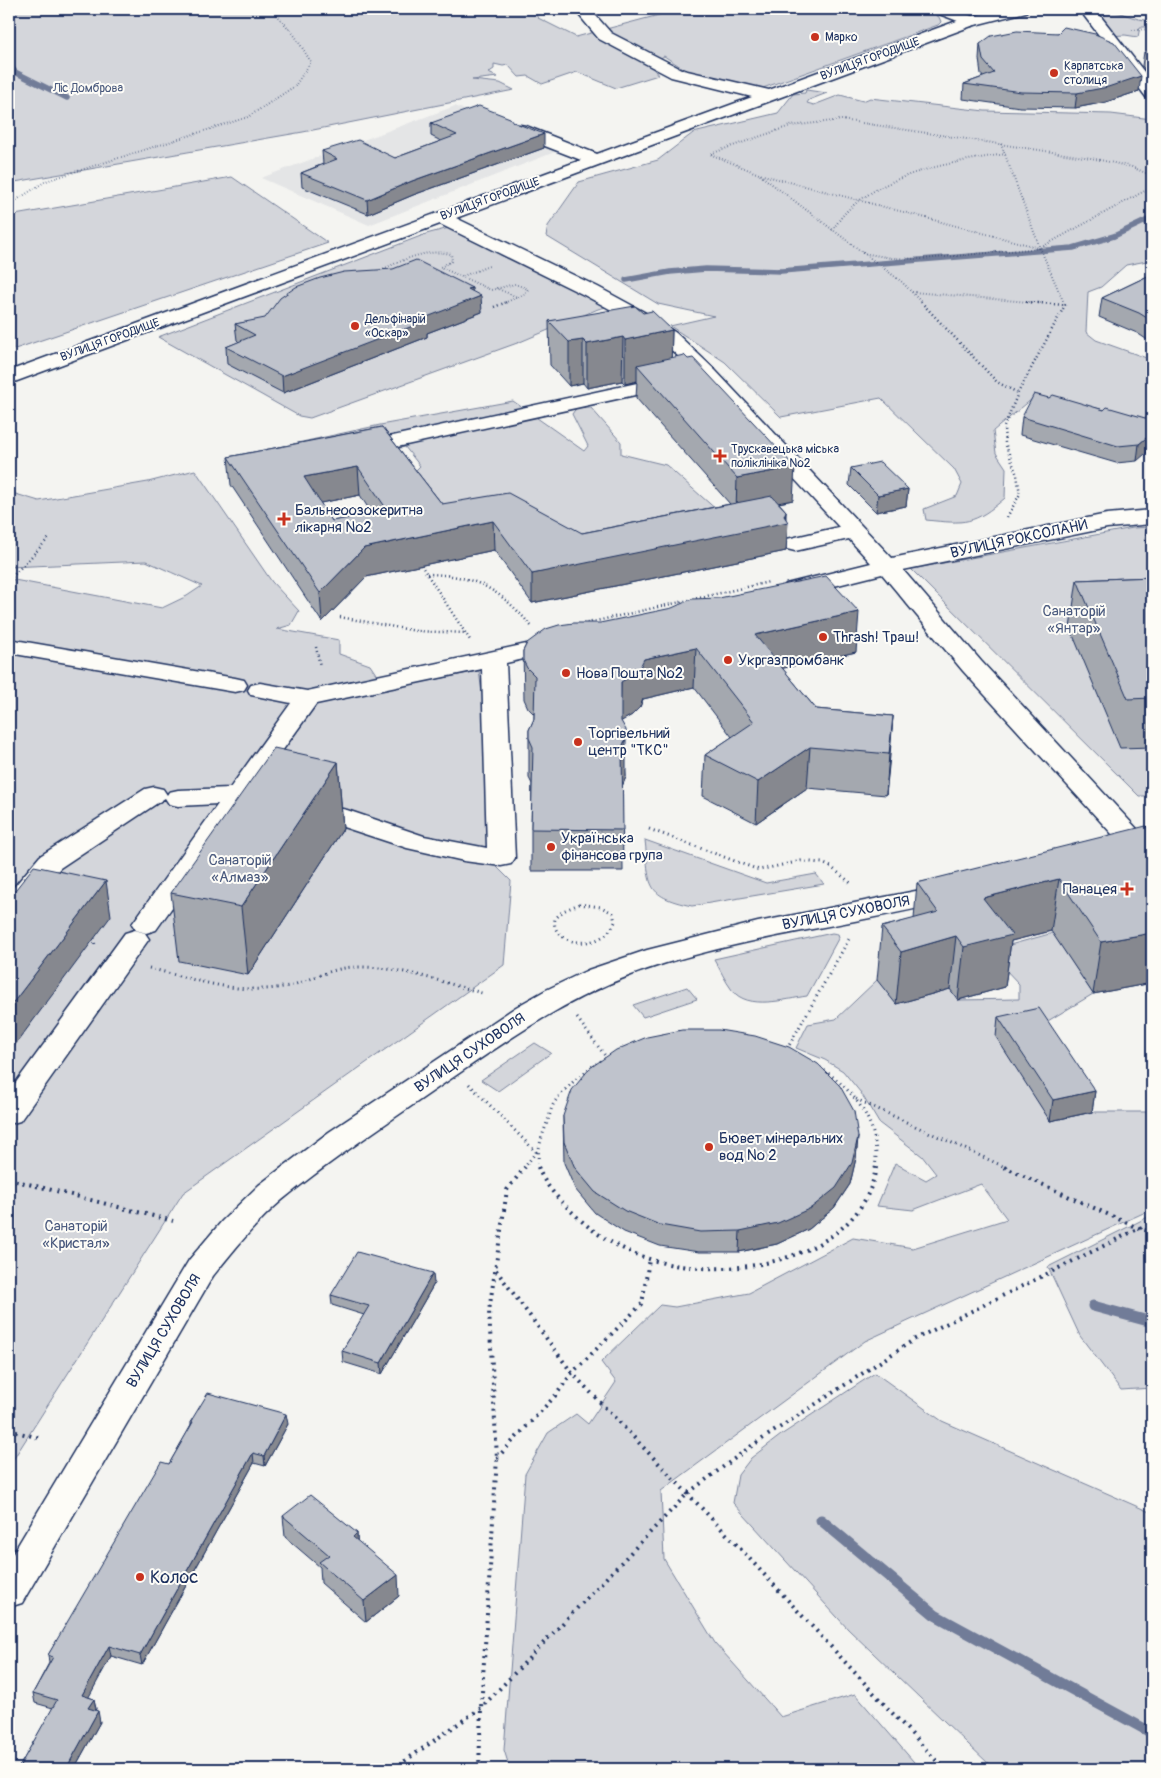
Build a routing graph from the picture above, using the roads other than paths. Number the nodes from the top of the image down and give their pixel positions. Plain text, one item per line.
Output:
1 (582, 9) edge
2 (1020, 9) edge
3 (1087, 9) edge
4 (946, 11) edge
5 (971, 21) junction
6 (1152, 93) edge
7 (771, 96) junction
8 (520, 130) edge
9 (598, 160) junction
10 (441, 218) junction
11 (708, 374) junction
12 (9, 378) edge
13 (340, 454) edge
14 (1152, 517) edge
15 (852, 531) junction
16 (794, 544) dead end
17 (887, 566) junction
18 (770, 588) edge
19 (580, 632) edge
20 (9, 646) edge
21 (489, 660) junction
22 (235, 685) dead end
23 (260, 690) dead end
24 (307, 698) junction
25 (239, 795) junction
26 (1137, 853) edge
27 (981, 886) edge
28 (9, 910) edge
29 (10, 1109) edge
30 (9, 1592) edge

1 - 7 street
2 - 5 street, ВУЛИЦЯ ГОРОДИЩЕ
3 - 6 street
4 - 5 street
5 - 7 street, ВУЛИЦЯ ГОРОДИЩЕ
7 - 9 street, ВУЛИЦЯ ГОРОДИЩЕ
8 - 9 street
9 - 10 street, ВУЛИЦЯ ГОРОДИЩЕ
10 - 11 street
10 - 12 street, ВУЛИЦЯ ГОРОДИЩЕ
11 - 13 street
11 - 15 street
14 - 17 street, ВУЛИЦЯ РОКСОЛАНИ
15 - 16 street
15 - 17 street
17 - 18 street, ВУЛИЦЯ РОКСОЛАНИ
17 - 26 street
19 - 21 street
20 - 22 street
21 - 24 street
21 - 25 street
23 - 24 street
24 - 25 street
25 - 28 street
25 - 29 street
27 - 30 street, ВУЛИЦЯ СУХОВОЛЯ

